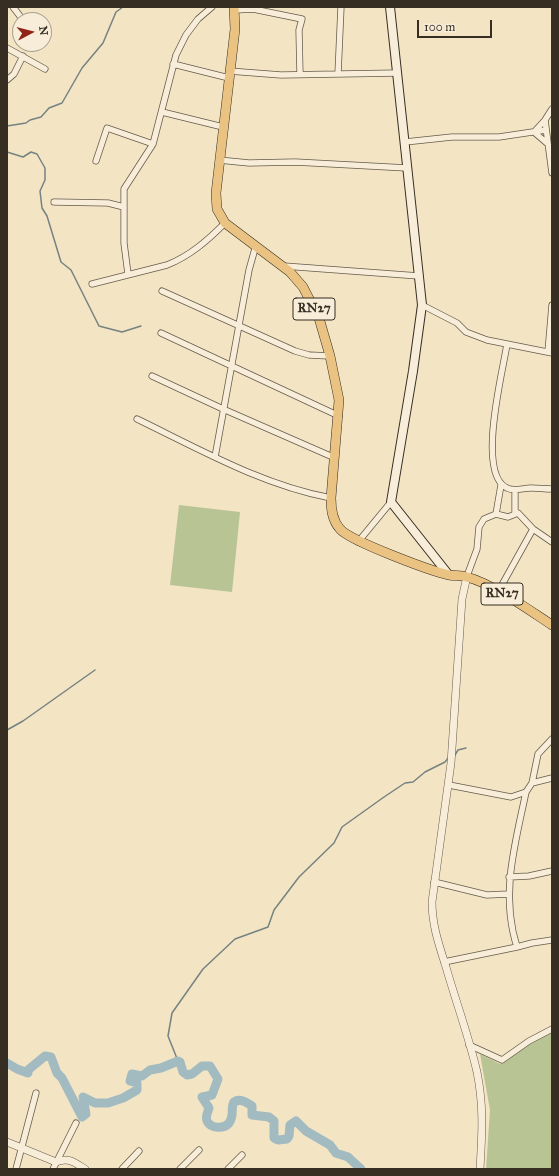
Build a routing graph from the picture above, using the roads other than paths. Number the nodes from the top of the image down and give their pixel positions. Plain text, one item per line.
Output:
1 (212, 7) edge
2 (341, 7) edge
3 (390, 7) edge
4 (234, 8) edge
5 (270, 10) edge
6 (7, 48) edge
7 (23, 56) junction
8 (173, 64) junction
9 (45, 69) dead end
10 (398, 73) junction
11 (229, 74) junction
12 (300, 74) junction
13 (338, 74) junction
14 (7, 80) edge
15 (552, 109) edge
16 (162, 112) junction
17 (545, 120) junction
18 (223, 127) junction
19 (546, 130) junction
20 (534, 132) junction
21 (405, 142) junction
22 (153, 144) junction
23 (548, 144) junction
24 (219, 160) junction
25 (96, 161) dead end
26 (552, 165) edge
27 (407, 168) junction
28 (552, 173) edge
29 (54, 202) dead end
30 (124, 208) junction
31 (225, 223) junction
32 (256, 245) junction
33 (284, 266) junction
34 (128, 274) junction
35 (419, 276) junction
36 (92, 284) dead end
37 (162, 291) dead end
38 (422, 305) junction
39 (552, 305) edge
40 (239, 326) junction
41 (161, 333) dead end
42 (507, 344) junction
43 (550, 352) edge
44 (330, 356) junction
45 (231, 367) junction
46 (152, 376) dead end
47 (223, 409) junction
48 (339, 416) junction
49 (137, 419) dead end
50 (215, 457) junction
51 (334, 458) junction
52 (501, 485) junction
53 (515, 490) junction
54 (552, 490) edge
55 (331, 498) junction
56 (391, 502) junction
57 (496, 514) junction
58 (514, 514) junction
59 (533, 529) junction
60 (358, 542) junction
61 (552, 542) edge
62 (448, 574) junction
63 (467, 576) junction
64 (498, 592) junction
65 (552, 625) edge
66 (552, 739) edge
67 (552, 778) edge
68 (532, 783) junction
69 (449, 785) junction
70 (526, 792) junction
71 (552, 871) edge
72 (509, 877) junction
73 (434, 882) junction
74 (509, 894) junction
75 (552, 940) edge
76 (516, 948) junction
77 (444, 962) junction
78 (552, 1029) edge
79 (469, 1045) junction
80 (36, 1092) dead end
81 (76, 1123) dead end
82 (7, 1142) edge
83 (22, 1149) junction
84 (200, 1150) dead end
85 (139, 1151) dead end
86 (242, 1155) dead end
87 (55, 1166) edge
88 (16, 1169) edge
89 (85, 1169) edge
90 (122, 1169) edge
91 (180, 1169) edge
92 (228, 1169) edge
93 (480, 1169) edge

1 - 8 street
2 - 13 street
3 - 10 main road
4 - 5 street
4 - 11 main road, RN27
5 - 12 street
6 - 7 street
7 - 9 street
7 - 14 street
8 - 11 street
8 - 16 street
10 - 13 street
10 - 21 main road
11 - 12 street
11 - 18 main road, RN27
12 - 13 street
15 - 17 street
16 - 18 street
16 - 22 street
17 - 19 street
17 - 20 street
18 - 24 main road, RN27
19 - 20 street
19 - 23 street
20 - 21 street
20 - 23 street
21 - 27 main road
22 - 25 street
22 - 30 street
23 - 26 street
24 - 27 street
24 - 31 main road, RN27
26 - 28 street
27 - 35 main road
29 - 30 street
30 - 34 street
31 - 32 main road, RN27
31 - 34 street
32 - 33 main road, RN27
32 - 40 street
33 - 35 street
33 - 44 main road, RN27
34 - 36 street
35 - 38 main road
37 - 40 street
38 - 42 street
38 - 56 main road
39 - 43 street
40 - 44 street
40 - 45 street
41 - 45 street
42 - 43 street
42 - 52 street
44 - 48 main road, RN27
45 - 47 street
45 - 48 street
46 - 47 street
47 - 50 street
47 - 51 street
48 - 51 main road, RN27
49 - 50 street
50 - 55 street
51 - 55 main road, RN27
52 - 53 street
52 - 57 street
53 - 54 street
53 - 58 street
55 - 60 main road, RN27
56 - 60 street
56 - 62 main road
57 - 58 street
57 - 63 street
58 - 59 street
59 - 61 street
59 - 64 street
60 - 62 main road, RN27
62 - 63 main road, RN27
63 - 64 main road, RN27
63 - 69 street
64 - 65 main road, RN27
66 - 68 street
67 - 68 street
68 - 70 street
69 - 70 street
69 - 73 street
70 - 72 street
71 - 72 street
72 - 74 street
73 - 74 street
73 - 77 street
74 - 76 street
75 - 76 street
76 - 77 street
77 - 79 street
78 - 79 street
79 - 93 street
80 - 83 street
81 - 87 street
82 - 83 street
83 - 87 street
83 - 88 street
84 - 91 street
85 - 90 street
86 - 92 street
87 - 89 street

